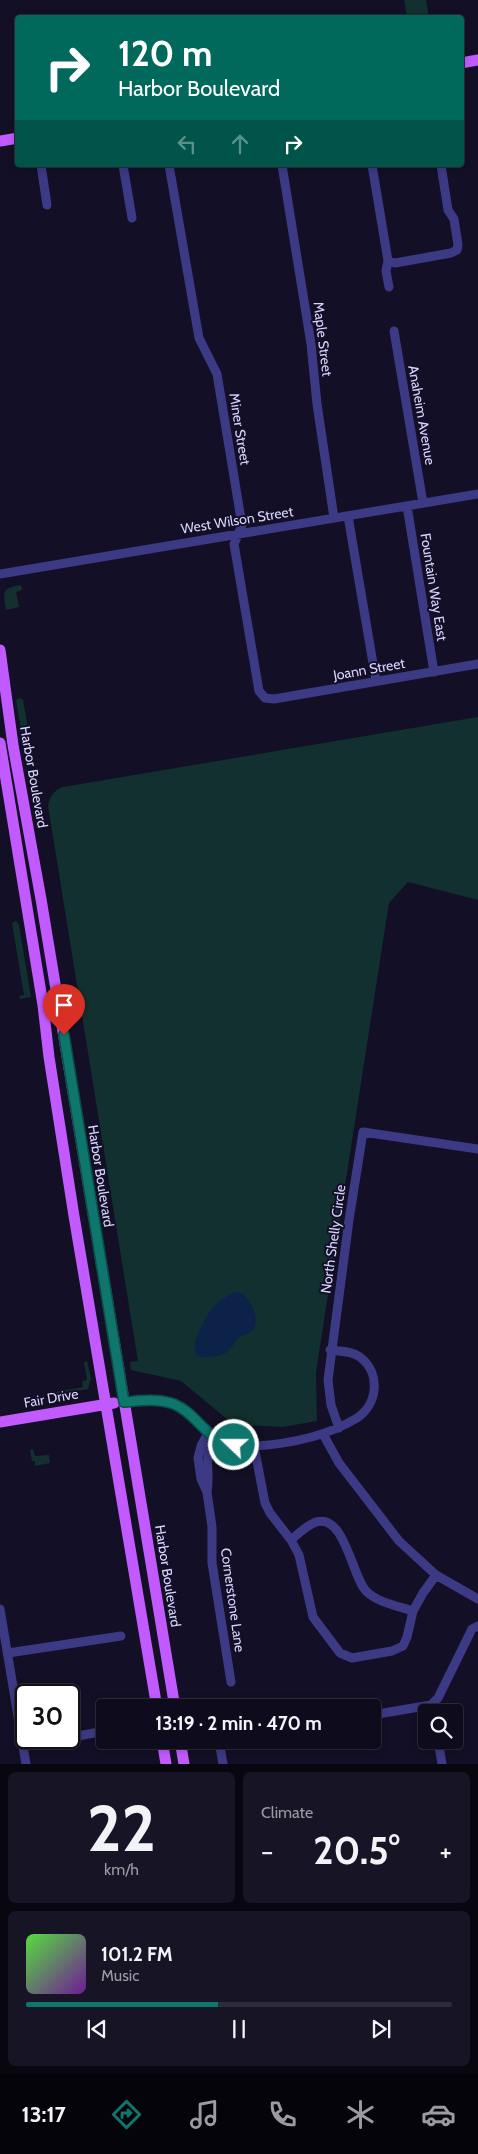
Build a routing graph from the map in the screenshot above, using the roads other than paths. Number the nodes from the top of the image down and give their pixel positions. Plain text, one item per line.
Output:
1 (478, 60) edge
2 (464, 62) edge
3 (15, 138) edge
4 (0, 141) edge
5 (41, 167) edge
6 (123, 167) edge
7 (169, 167) edge
8 (282, 167) edge
9 (372, 167) edge
10 (441, 167) edge
11 (47, 205) dead end
12 (132, 218) dead end
13 (388, 261) junction
14 (389, 287) dead end
15 (394, 332) dead end
16 (478, 494) edge
17 (423, 503) junction
18 (407, 506) junction
19 (348, 516) junction
20 (334, 518) junction
21 (238, 534) junction
22 (0, 574) edge
23 (0, 650) edge
24 (478, 664) edge
25 (434, 672) junction
26 (376, 681) junction
27 (265, 698) joint
28 (0, 743) edge
29 (478, 1149) edge
30 (330, 1350) junction
31 (124, 1402) junction
32 (107, 1403) junction
33 (0, 1422) edge
34 (339, 1428) junction
35 (323, 1434) junction
36 (211, 1436) junction
37 (254, 1446) junction
38 (291, 1540) junction
39 (436, 1575) junction
40 (478, 1599) edge
41 (0, 1609) edge
42 (413, 1611) junction
43 (478, 1626) edge
44 (121, 1636) dead end
45 (8, 1653) junction
46 (231, 1682) dead end
47 (15, 1696) edge
48 (156, 1699) edge
49 (174, 1699) edge
50 (435, 1704) edge
51 (418, 1710) edge
52 (381, 1714) edge
53 (96, 1733) edge
54 (80, 1736) edge
55 (24, 1749) edge
56 (164, 1749) edge
57 (182, 1749) edge
58 (221, 1749) edge
59 (440, 1749) edge
60 (26, 1764) edge
61 (166, 1764) edge
62 (184, 1764) edge
63 (222, 1764) edge
64 (442, 1764) edge

1 - 2 main road
3 - 4 main road
5 - 11 street
6 - 12 street
7 - 21 street, Miner Street
8 - 20 street, Maple Street
9 - 13 street
10 - 13 street
13 - 14 street
15 - 17 street, Anaheim Avenue
16 - 17 street, West Wilson Street
17 - 18 street, West Wilson Street
18 - 19 street, West Wilson Street
18 - 25 street, Fountain Way East
19 - 20 street, West Wilson Street
19 - 26 street
20 - 21 street, West Wilson Street
21 - 22 street, West Wilson Street
21 - 27 street, Miner Street
23 - 31 main road, Harbor Boulevard
24 - 25 street, Joann Street
25 - 26 street, Joann Street
26 - 27 street, Joann Street
28 - 32 main road, Harbor Boulevard
29 - 30 street, North Shelly Circle
30 - 34 street, North Shelly Circle
30 - 34 street
31 - 32 main road, Fair Drive
31 - 36 street
31 - 49 main road, Harbor Boulevard
32 - 33 main road, Fair Drive
32 - 48 main road, Harbor Boulevard
34 - 35 street
35 - 37 street
35 - 39 street
36 - 37 street
36 - 46 street, Cornerstone Lane
37 - 38 street
38 - 42 street
38 - 42 street
39 - 40 street
39 - 42 street
41 - 45 street
43 - 50 street
44 - 45 street
45 - 47 street
51 - 52 street
53 - 54 street
55 - 60 street
56 - 61 main road
57 - 62 main road
58 - 63 street
59 - 64 street

